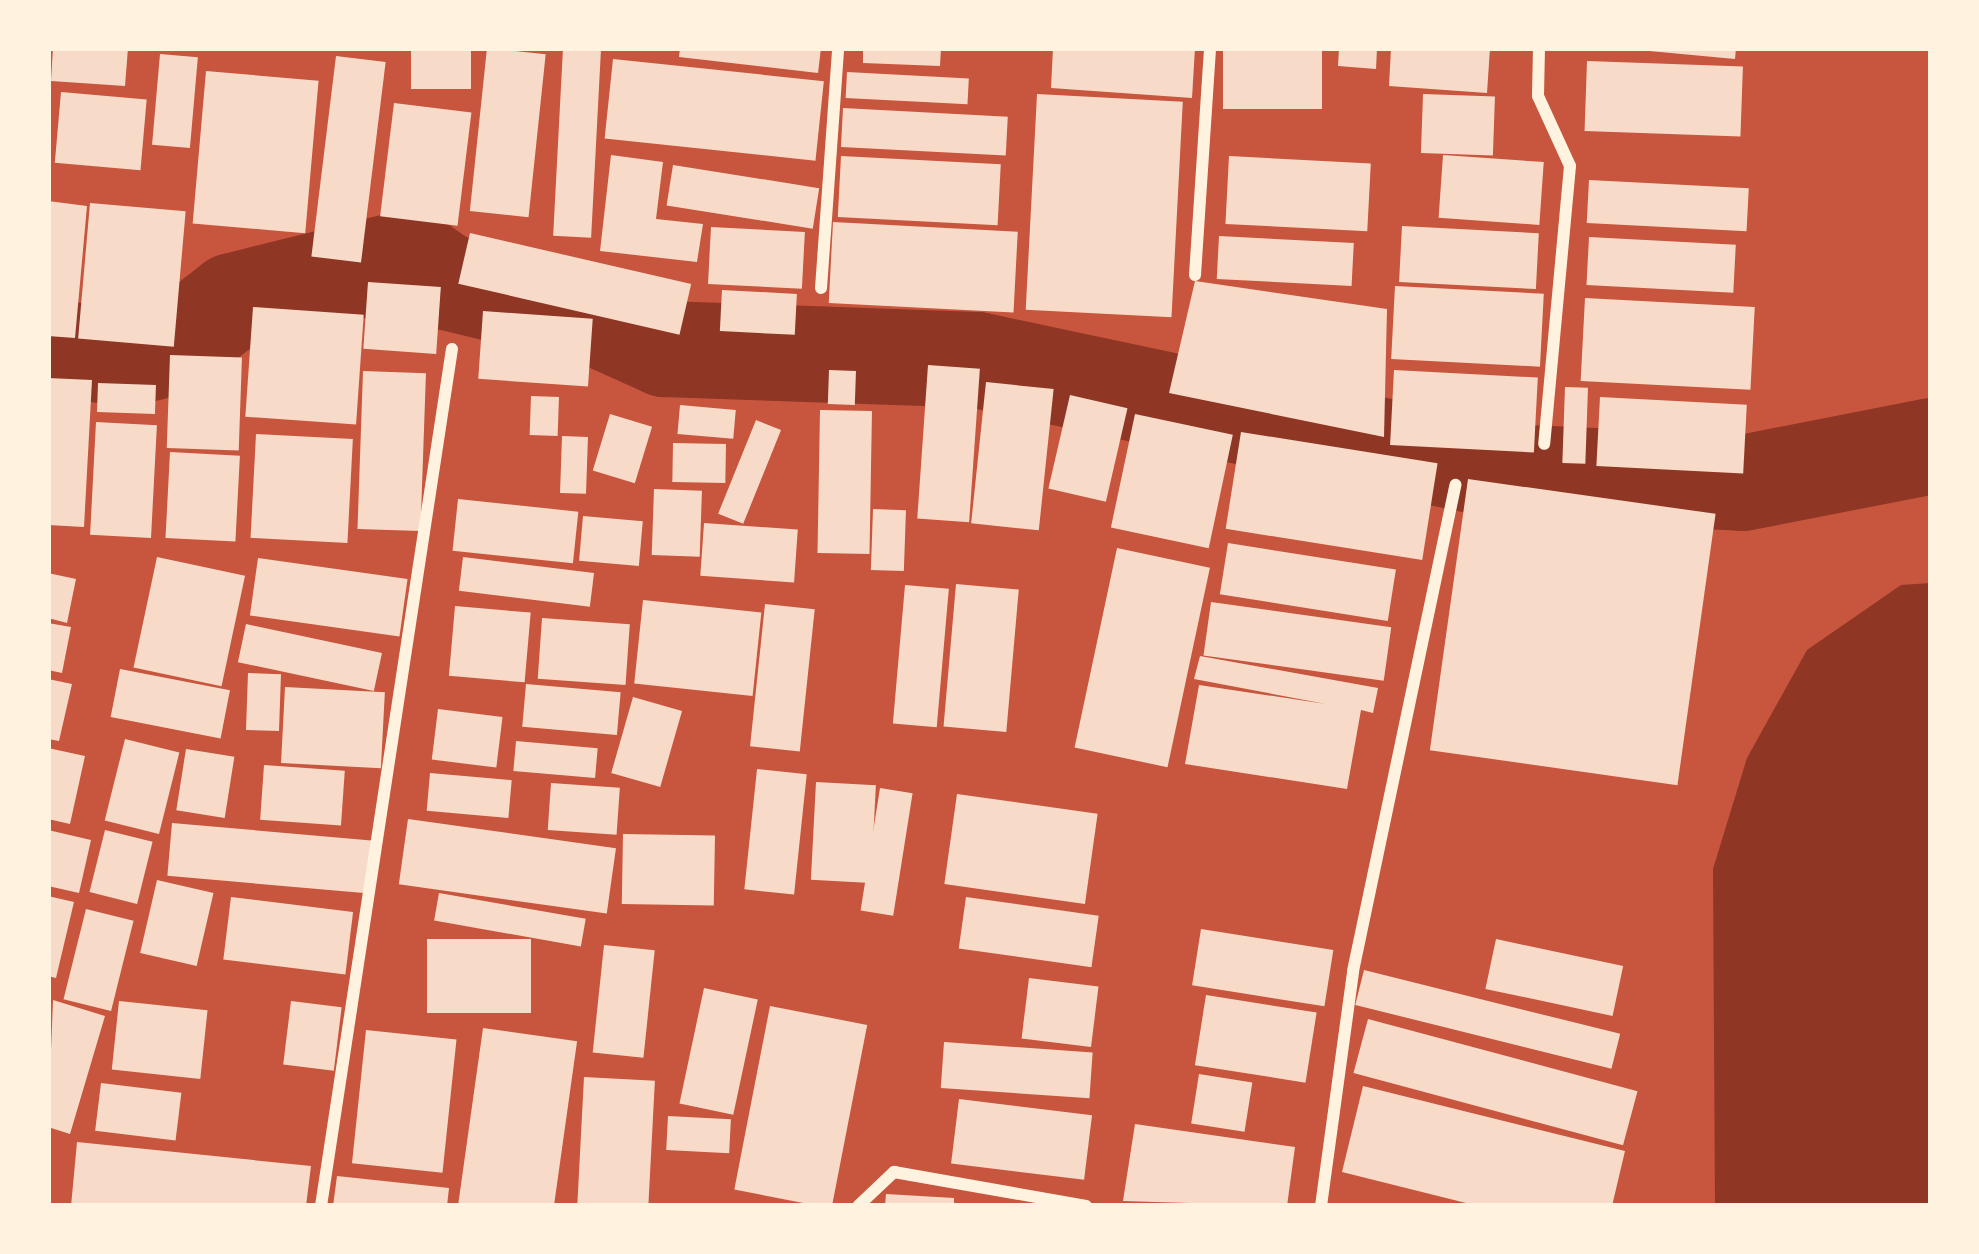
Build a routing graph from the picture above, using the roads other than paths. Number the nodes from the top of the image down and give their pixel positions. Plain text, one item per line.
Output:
1 (838, 48) edge
2 (1210, 48) edge
3 (1539, 48) edge
4 (1195, 275) dead end
5 (821, 288) dead end
6 (452, 350) dead end
7 (1544, 444) dead end
8 (1455, 485) dead end
9 (321, 1206) edge
10 (858, 1206) edge
11 (1086, 1206) edge
12 (1321, 1206) edge

1 - 5 street
2 - 4 street
3 - 7 street
6 - 9 street
8 - 12 street
10 - 11 street

